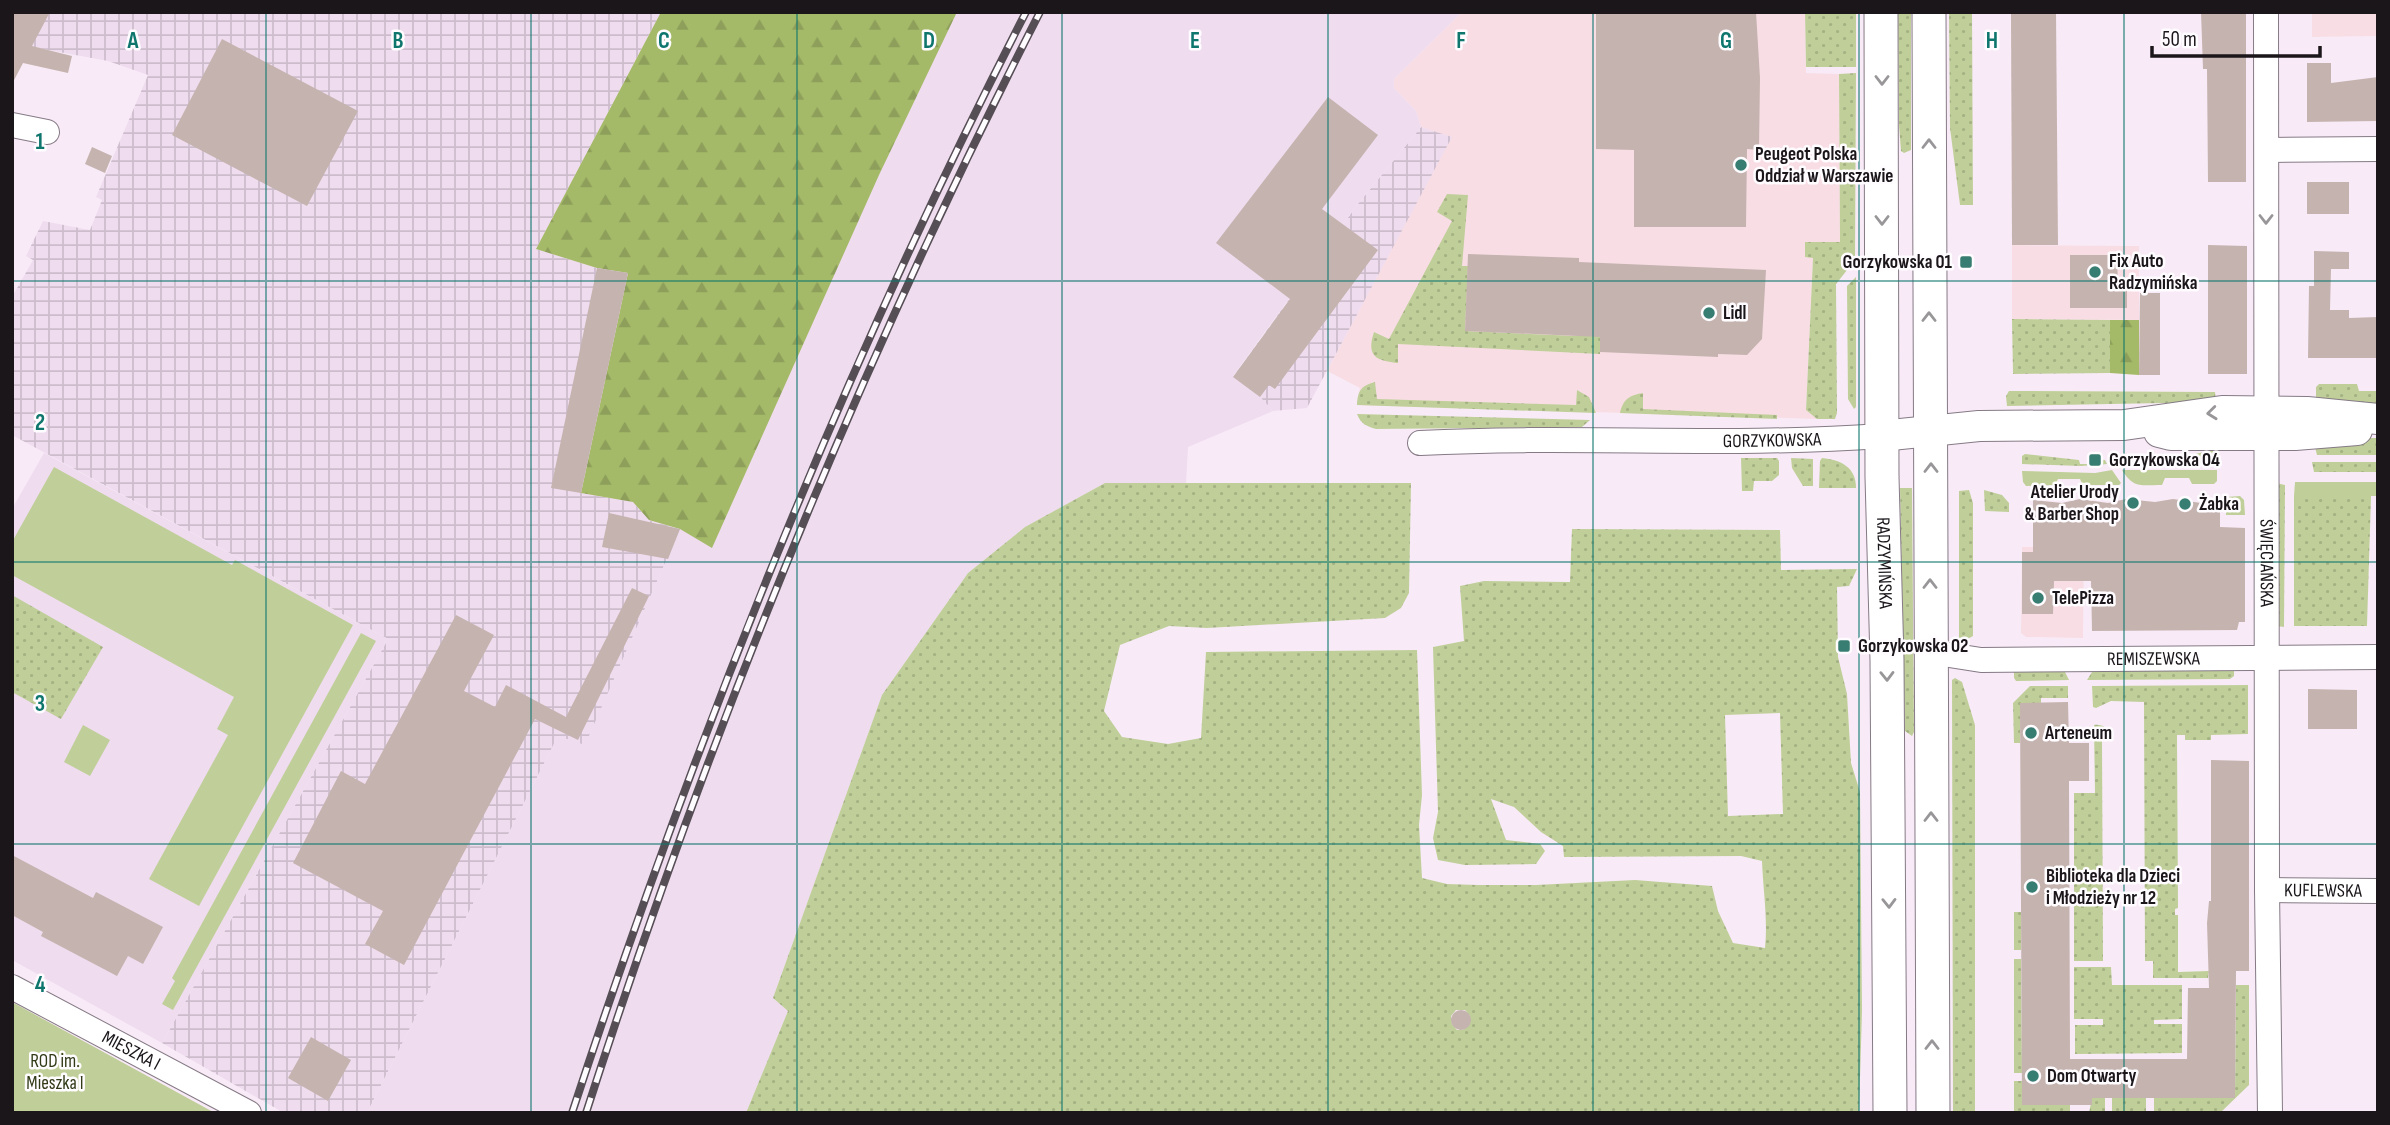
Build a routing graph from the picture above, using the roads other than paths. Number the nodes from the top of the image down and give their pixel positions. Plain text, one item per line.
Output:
1 (1881, 12) edge
2 (1929, 12) edge
3 (2266, 12) edge
4 (12, 125) edge
5 (47, 132) dead end
6 (2378, 149) edge
7 (2267, 150) junction
8 (2378, 419) edge
9 (2265, 423) junction
10 (2378, 428) edge
11 (1930, 431) junction
12 (1881, 436) junction
13 (1420, 443) dead end
14 (1930, 652) junction
15 (2268, 656) junction
16 (2378, 657) edge
17 (1888, 751) junction
18 (1931, 751) junction
19 (2267, 890) junction
20 (2378, 891) edge
21 (12, 986) edge
22 (249, 1113) edge
23 (1890, 1113) edge
24 (1933, 1113) edge
25 (2270, 1113) edge

1 -> 12 main road, RADZYMIŃSKA
11 -> 2 main road
3 - 7 street, ŚWIĘCIAŃSKA
4 - 5 street
6 - 7 street
7 -> 9 street, ŚWIĘCIAŃSKA
8 - 9 street, GORZYKOWSKA
9 - 10 street, GORZYKOWSKA
9 - 11 street, GORZYKOWSKA
9 - 15 street, ŚWIĘCIAŃSKA
11 - 12 street, GORZYKOWSKA
14 -> 11 main road
12 - 13 street, GORZYKOWSKA
12 -> 17 main road, RADZYMIŃSKA
14 - 15 street, REMISZEWSKA
14 - 18 main road
15 - 16 street, REMISZEWSKA
15 - 19 street, ŚWIĘCIAŃSKA
17 - 18 main road
17 -> 23 main road, RADZYMIŃSKA
24 -> 18 main road
19 - 20 street, KUFLEWSKA
19 - 25 street, ŚWIĘCIAŃSKA
21 - 22 street, MIESZKA I

